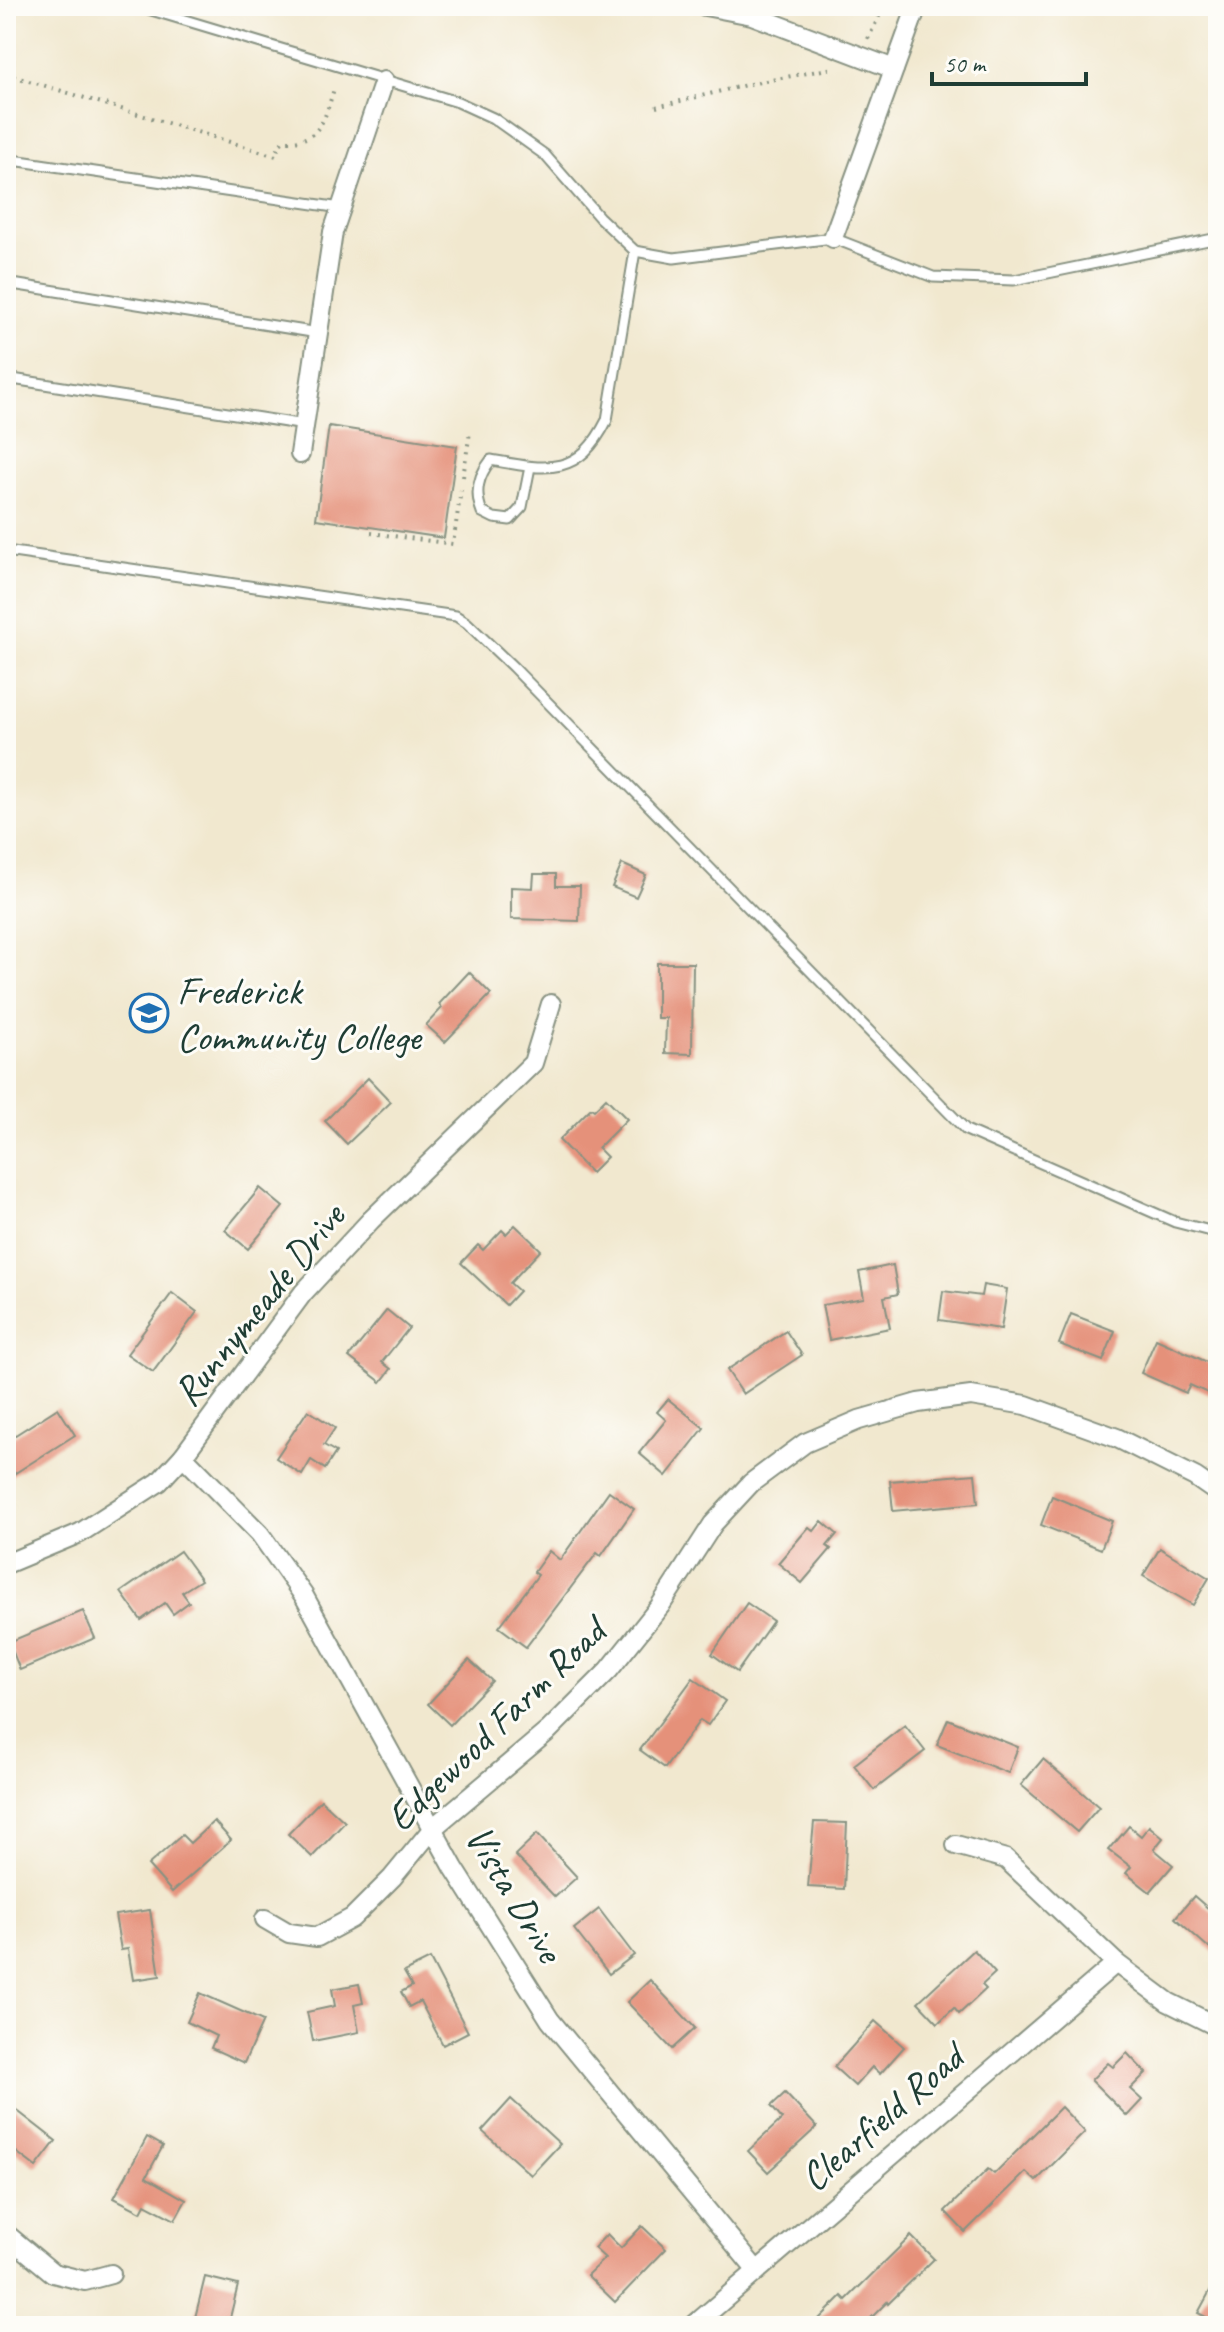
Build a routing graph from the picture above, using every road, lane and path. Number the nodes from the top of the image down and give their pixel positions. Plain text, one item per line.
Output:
1 (138, 6) edge
2 (705, 6) edge
3 (884, 6) edge
4 (917, 6) edge
5 (859, 55) junction
6 (894, 69) junction
7 (6, 74) edge
8 (384, 81) junction
9 (335, 86) dead end
10 (656, 107) dead end
11 (9, 159) edge
12 (6, 197) edge
13 (341, 208) junction
14 (833, 238) junction
15 (1218, 238) edge
16 (635, 251) junction
17 (6, 283) edge
18 (318, 333) junction
19 (6, 378) edge
20 (305, 425) junction
21 (470, 432) dead end
22 (300, 454) dead end
23 (530, 467) junction
24 (371, 533) dead end
25 (6, 551) edge
26 (551, 1004) dead end
27 (1218, 1233) edge
28 (183, 1456) junction
29 (1218, 1493) edge
30 (6, 1564) edge
31 (434, 1827) junction
32 (956, 1845) dead end
33 (265, 1919) dead end
34 (1116, 1963) junction
35 (1218, 2027) edge
36 (6, 2234) edge
37 (757, 2271) junction
38 (111, 2274) dead end
39 (693, 2326) edge

1 - 8 lane
2 - 5 street
3 - 5 path
4 - 6 street
5 - 6 street
5 - 10 path
6 - 14 street
7 - 9 path
8 - 13 street
8 - 16 lane
11 - 12 lane
11 - 13 lane
13 - 18 street
14 - 15 lane
14 - 16 lane
16 - 23 lane
17 - 18 lane
18 - 20 street
19 - 20 lane
20 - 22 street
21 - 24 path
23 - 23 lane
25 - 27 lane
26 - 28 street, Runnymeade Drive
28 - 30 street, Runnymeade Drive
28 - 31 street, Vista Drive
29 - 31 street, Edgewood Farm Road
31 - 33 street, Edgewood Farm Road
31 - 37 street, Vista Drive
32 - 34 street
34 - 35 street
34 - 37 street, Clearfield Road
36 - 38 street
37 - 39 street, Clearfield Road

